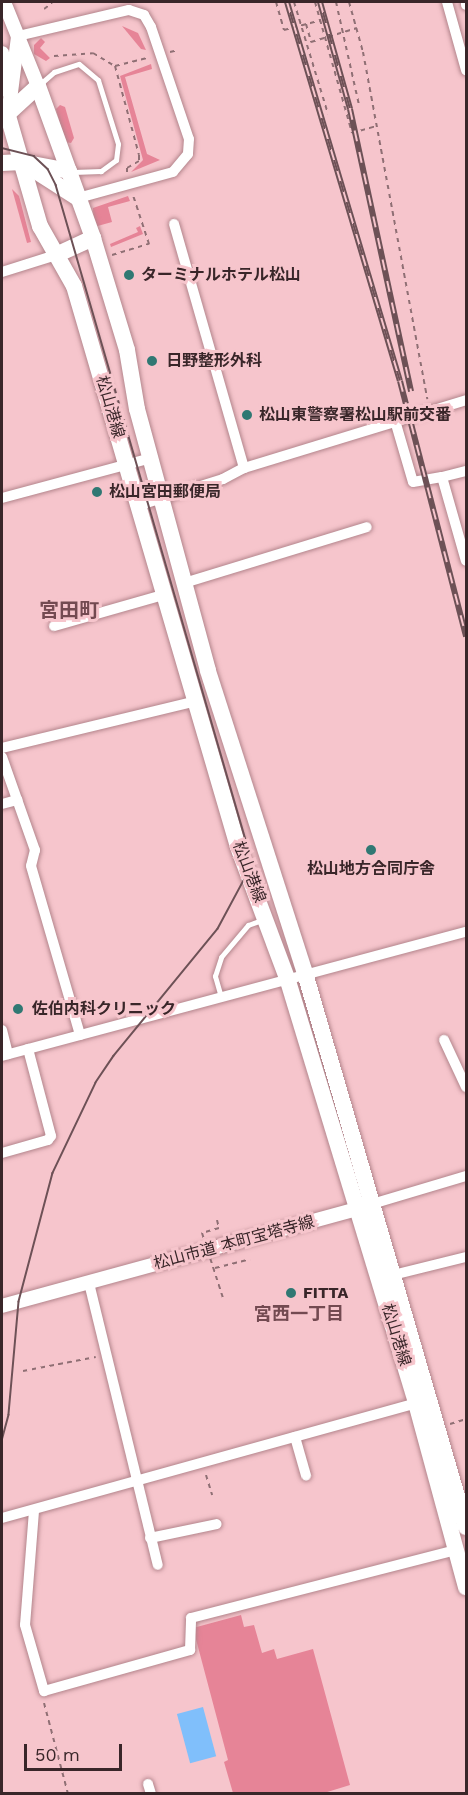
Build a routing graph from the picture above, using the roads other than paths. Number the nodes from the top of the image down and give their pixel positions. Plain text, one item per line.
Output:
1 (4, 2) edge
2 (447, 2) edge
3 (18, 36) junction
4 (2, 53) edge
5 (466, 70) edge
6 (38, 87) junction
7 (5, 117) edge
8 (22, 162) junction
9 (2, 163) edge
10 (69, 171) junction
11 (78, 198) junction
12 (174, 224) dead end
13 (93, 238) junction
14 (56, 255) junction
15 (2, 272) edge
16 (466, 400) edge
17 (396, 424) junction
18 (151, 458) junction
19 (128, 466) junction
20 (244, 468) junction
21 (466, 471) edge
22 (442, 477) junction
23 (162, 497) junction
24 (2, 498) edge
25 (140, 505) junction
26 (367, 527) dead end
27 (466, 561) edge
28 (184, 583) junction
29 (166, 594) junction
30 (54, 626) dead end
31 (196, 701) junction
32 (2, 748) edge
33 (2, 758) edge
34 (17, 800) junction
35 (2, 804) edge
36 (267, 919) junction
37 (466, 932) edge
38 (304, 974) junction
39 (288, 981) junction
40 (221, 999) junction
41 (2, 1030) edge
42 (80, 1035) junction
43 (444, 1040) dead end
44 (28, 1049) junction
45 (5, 1055) edge
46 (466, 1088) edge
47 (2, 1154) edge
48 (466, 1176) edge
49 (365, 1206) junction
50 (466, 1257) edge
51 (393, 1275) junction
52 (89, 1283) junction
53 (2, 1306) edge
54 (416, 1402) junction
55 (295, 1437) junction
56 (306, 1475) dead end
57 (135, 1482) junction
58 (34, 1511) junction
59 (2, 1518) edge
60 (217, 1524) dead end
61 (466, 1527) edge
62 (150, 1538) junction
63 (456, 1550) junction
64 (158, 1565) dead end
65 (466, 1587) edge

1 - 3 street
2 - 5 street
3 - 6 street
3 - 7 street
3 - 11 street
4 - 7 street
6 - 7 main road
6 - 10 main road, 松山港線
6 - 10 lane
7 - 8 main road, 松山港線
8 - 9 main road
8 - 10 main road
8 - 11 main road
8 - 14 main road, 松山港線
10 - 11 main road, 松山港線
11 - 13 main road, 松山港線
12 - 20 street
13 - 14 main road
13 - 18 main road, 松山港線
14 - 15 street
14 - 19 main road, 松山港線
16 - 17 street
17 - 20 street
17 - 22 street
18 - 19 street
18 - 23 main road, 松山港線
19 - 24 street
19 - 25 main road, 松山港線
20 - 23 street
21 - 22 street
22 - 27 street
23 - 25 street
23 - 28 main road, 松山港線
25 - 29 main road, 松山港線
26 - 28 street
28 - 38 main road, 松山港線
29 - 30 street
29 - 31 main road, 松山港線
31 - 32 street
31 - 36 main road, 松山港線
33 - 34 street
34 - 35 street
34 - 42 street
36 - 39 main road, 松山港線
36 - 40 lane
37 - 38 street
38 - 39 street
38 - 49 main road, 松山港線
39 - 40 street
39 - 49 main road, 松山港線
40 - 42 street
41 - 45 street
42 - 44 street
43 - 46 street
44 - 45 street
44 - 47 street
48 - 49 street, 松山市道 本町宝塔寺線
49 - 51 main road, 松山港線
49 - 52 street, 松山市道 本町宝塔寺線
49 - 54 main road, 松山港線
50 - 51 street
51 - 61 main road, 松山港線
52 - 53 street, 松山市道 本町宝塔寺線
52 - 57 street
54 - 55 street
54 - 63 main road, 松山港線
55 - 56 street
55 - 57 street
57 - 58 street
57 - 62 street
58 - 59 street
58 - 63 street
60 - 62 street
62 - 64 street
63 - 65 main road, 松山港線

